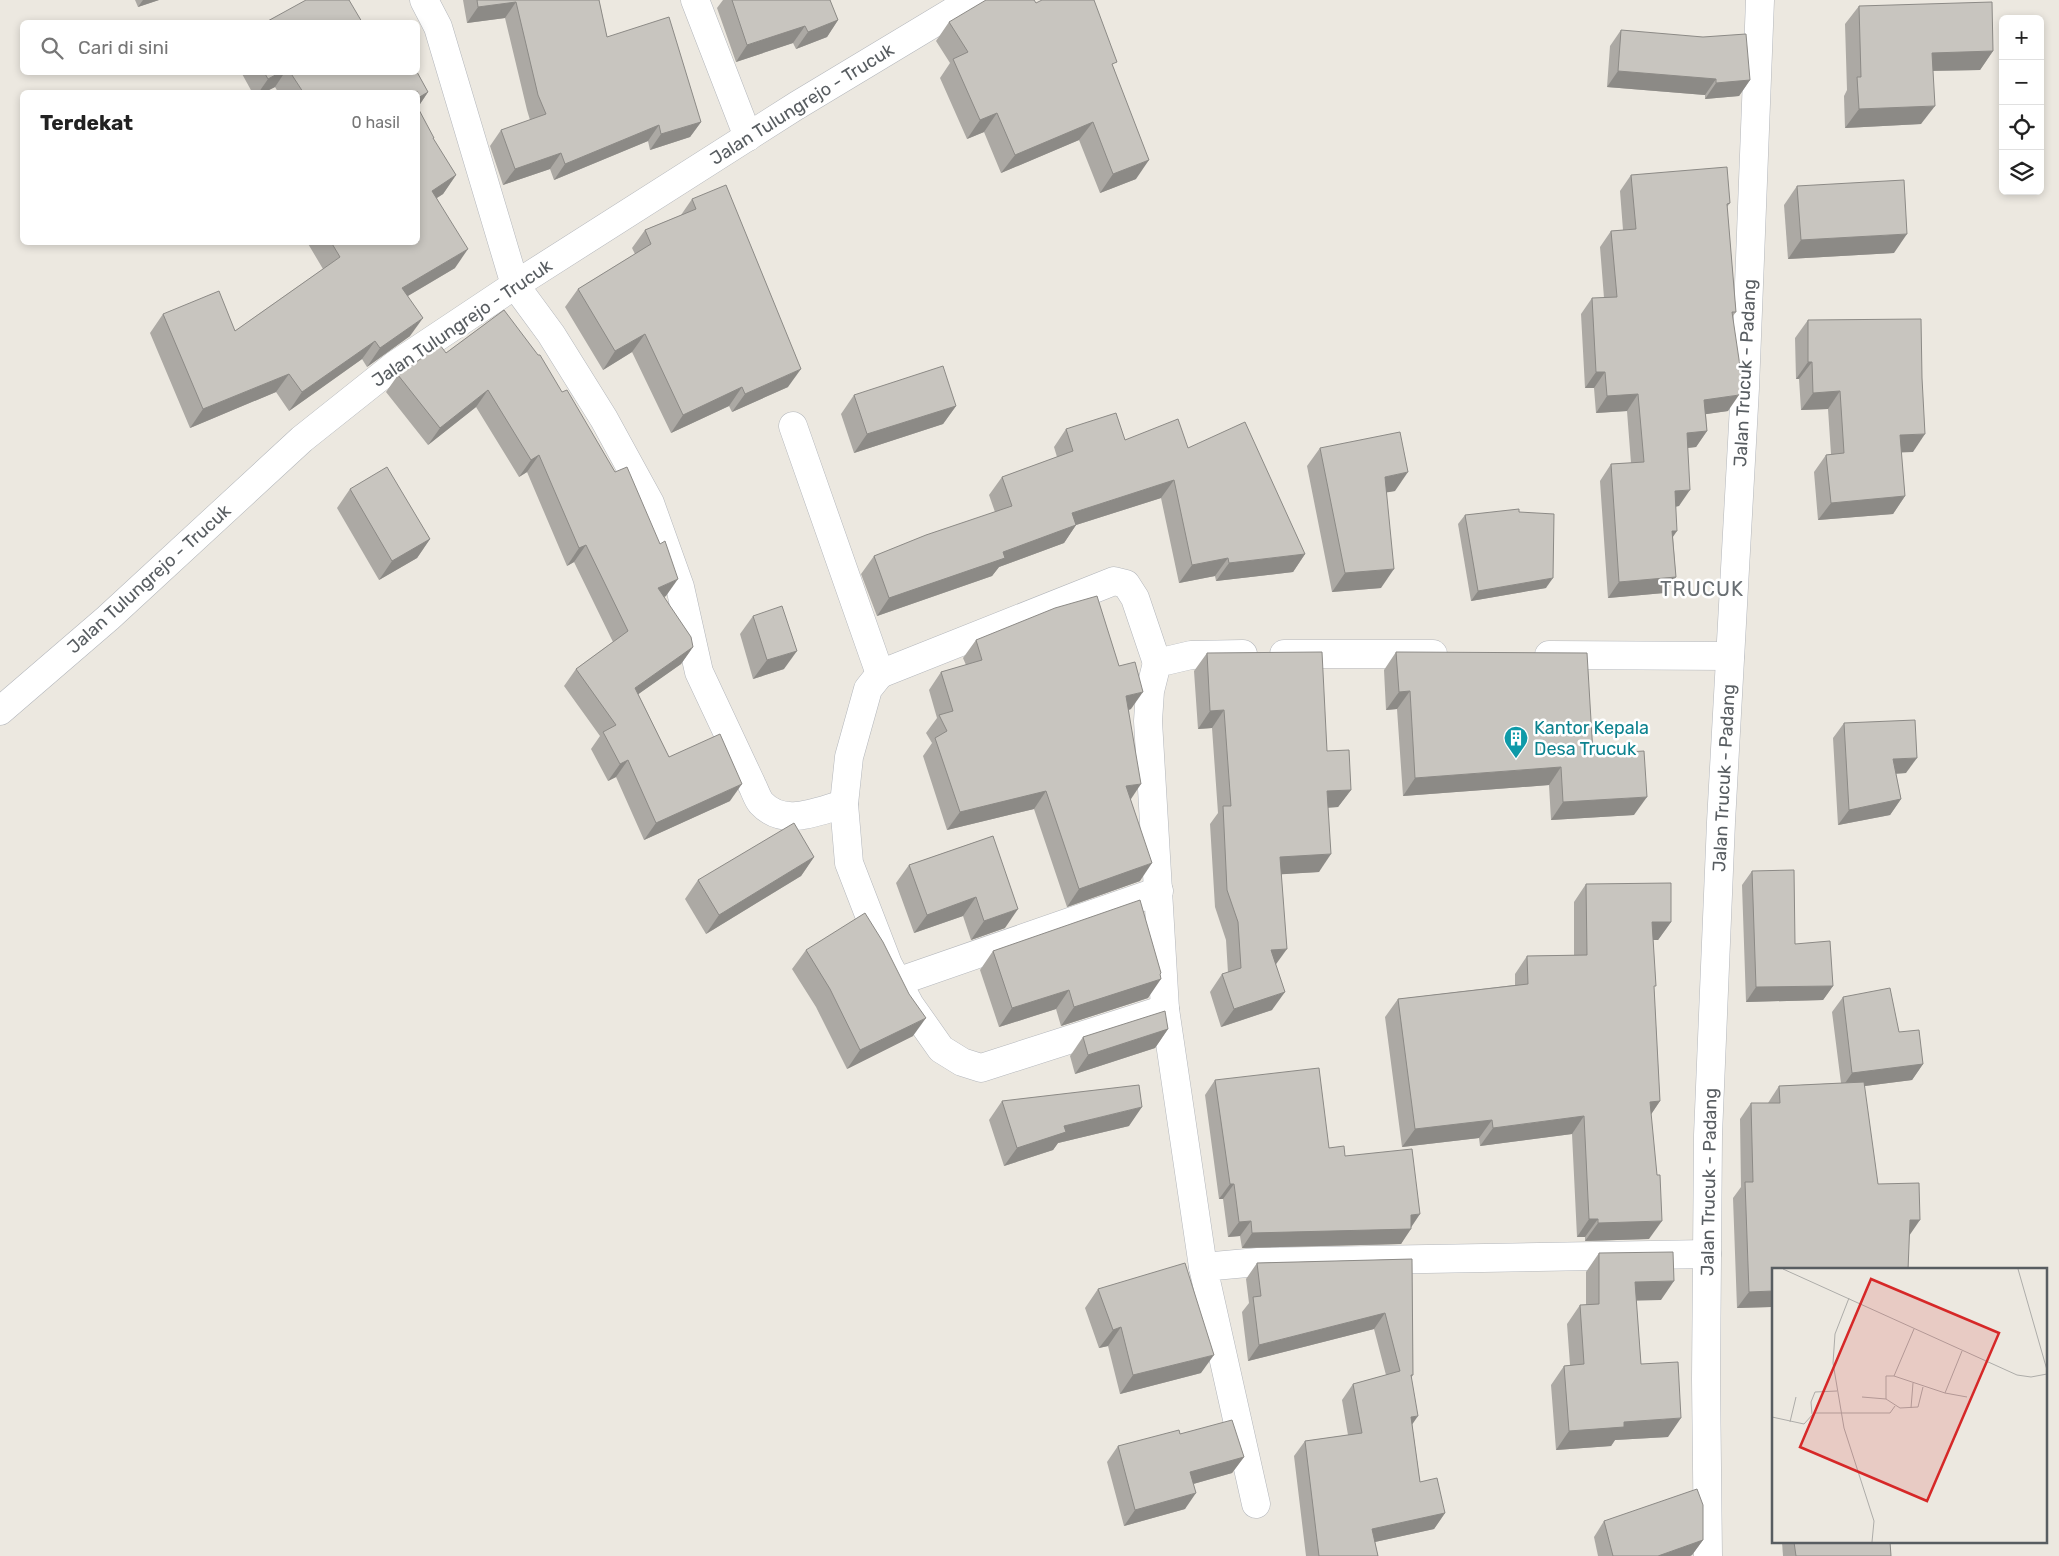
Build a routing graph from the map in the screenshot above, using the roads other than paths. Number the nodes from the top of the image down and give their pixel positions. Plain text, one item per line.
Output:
1 (424, 0) edge
2 (695, 0) edge
3 (972, 0) edge
4 (1760, 0) edge
5 (748, 137) junction
6 (515, 285) junction
7 (793, 426) dead end
8 (1462, 654) edge
9 (1522, 654) edge
10 (1730, 656) junction
11 (1157, 663) junction
12 (880, 674) junction
13 (0, 711) edge
14 (844, 804) junction
15 (1158, 891) junction
16 (897, 982) junction
17 (1165, 1009) junction
18 (1707, 1254) junction
19 (1202, 1267) junction
20 (1256, 1504) dead end
21 (1708, 1556) edge

1 - 6 street
2 - 5 street
3 - 5 street, Jalan Tulungrejo - Trucuk
4 - 10 street, Jalan Trucuk - Padang
5 - 6 street, Jalan Tulungrejo - Trucuk
6 - 13 street, Jalan Tulungrejo - Trucuk
6 - 14 street
7 - 12 street
8 - 11 street
9 - 10 street
10 - 18 street, Jalan Trucuk - Padang
11 - 12 street
11 - 15 street
12 - 14 street
14 - 16 street
15 - 16 street
15 - 17 street
16 - 17 street
17 - 19 street
18 - 19 street
18 - 21 street, Jalan Trucuk - Padang
19 - 20 street

